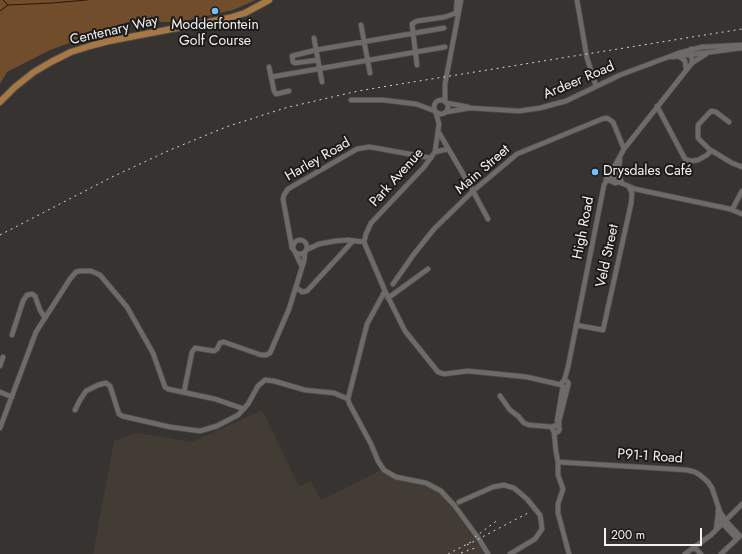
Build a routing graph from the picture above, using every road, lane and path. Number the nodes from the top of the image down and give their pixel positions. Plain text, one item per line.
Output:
1 (269, 0) edge
2 (458, 0) edge
3 (461, 0) edge
4 (577, 0) edge
5 (456, 13) junction
6 (445, 17) junction
7 (454, 22) junction
8 (362, 25) dead end
9 (444, 28) dead end
10 (413, 33) junction
11 (314, 38) dead end
12 (364, 41) junction
13 (742, 45) edge
14 (445, 47) dead end
15 (742, 48) edge
16 (316, 50) junction
17 (715, 51) junction
18 (416, 52) junction
19 (691, 52) junction
20 (680, 57) junction
21 (669, 58) junction
22 (318, 60) junction
23 (368, 60) junction
24 (692, 63) junction
25 (417, 65) dead end
26 (449, 65) junction
27 (269, 67) dead end
28 (320, 69) junction
29 (686, 69) junction
30 (370, 73) dead end
31 (271, 77) junction
32 (322, 82) dead end
33 (445, 84) junction
34 (596, 86) junction
35 (289, 91) dead end
36 (352, 100) dead end
37 (0, 102) edge
38 (437, 102) junction
39 (446, 103) junction
40 (416, 104) junction
41 (657, 106) junction
42 (470, 108) junction
43 (436, 112) junction
44 (446, 112) junction
45 (729, 122) dead end
46 (439, 124) junction
47 (438, 131) junction
48 (619, 135) junction
49 (632, 138) junction
50 (448, 148) junction
51 (624, 149) junction
52 (711, 151) junction
53 (435, 152) junction
54 (620, 157) junction
55 (431, 158) junction
56 (742, 167) edge
57 (607, 177) junction
58 (620, 182) junction
59 (630, 187) junction
60 (742, 191) edge
61 (473, 192) junction
62 (738, 211) edge
63 (488, 220) dead end
64 (290, 237) junction
65 (297, 240) junction
66 (353, 241) junction
67 (364, 242) junction
68 (305, 243) junction
69 (320, 244) junction
70 (292, 248) junction
71 (305, 253) junction
72 (297, 256) junction
73 (302, 267) junction
74 (428, 269) dead end
75 (393, 284) dead end
76 (296, 287) junction
77 (385, 291) junction
78 (388, 298) junction
79 (45, 318) junction
80 (576, 325) junction
81 (12, 335) dead end
82 (3, 357) dead end
83 (0, 366) edge
84 (565, 384) junction
85 (0, 392) edge
86 (184, 392) junction
87 (500, 396) dead end
88 (12, 397) junction
89 (348, 399) junction
90 (244, 408) junction
91 (76, 410) dead end
92 (0, 428) edge
93 (556, 429) junction
94 (558, 462) junction
95 (459, 502) dead end
96 (742, 504) edge
97 (718, 511) junction
98 (724, 522) junction
99 (716, 530) junction
100 (740, 537) edge
101 (694, 547) junction
102 (488, 554) edge
103 (510, 554) edge
104 (569, 554) edge
105 (685, 554) edge
106 (701, 554) edge
107 (721, 554) edge

1 - 37 main road, Centenary Way
2 - 5 street
3 - 26 street
4 - 34 street
5 - 6 street
5 - 7 street
6 - 7 street
6 - 10 street
7 - 26 street
8 - 12 street
9 - 10 street
10 - 12 street
10 - 18 street
11 - 16 street
12 - 16 street
12 - 23 street
13 - 19 street, Ardeer Road
14 - 18 street
15 - 17 street, Ardeer Road
16 - 22 street
16 - 22 street
17 - 19 street, Ardeer Road
17 - 24 street, High Road
18 - 23 street
18 - 25 street
19 - 20 street, Ardeer Road
19 - 21 street, Ardeer Road
19 - 24 street
20 - 21 street, Ardeer Road
20 - 29 street
21 - 34 street, Ardeer Road
22 - 28 street
23 - 28 street
23 - 30 street
24 - 29 street, High Road
26 - 33 street
27 - 31 street
28 - 31 street
28 - 32 street
29 - 41 street, High Road
31 - 35 street
33 - 38 street
33 - 39 street
34 - 42 street, Ardeer Road
36 - 40 street
38 - 39 street
38 - 40 street
38 - 43 street
39 - 42 street, Ardeer Road
39 - 44 street
40 - 43 street
41 - 49 street, High Road
41 - 52 street
42 - 44 street, Ardeer Road
43 - 44 street
43 - 46 street, Park Avenue
44 - 46 street, Park Avenue
45 - 52 street
46 - 47 street, Park Avenue
47 - 50 street
47 - 53 street, Park Avenue
48 - 49 street
48 - 51 street
48 - 61 street, Main Street
49 - 51 street, High Road
50 - 53 street
50 - 61 street
51 - 54 street, High Road
52 - 56 street
53 - 55 street, Park Avenue
54 - 57 street, High Road
54 - 58 street
55 - 64 street, Harley Road
55 - 67 street, Park Avenue
57 - 58 street
57 - 80 street, High Road
58 - 59 street
59 - 62 street
59 - 80 street, Veld Street
60 - 62 street
61 - 63 street
61 - 75 street, Main Street
64 - 65 street
64 - 70 street
65 - 68 street
65 - 70 street
66 - 67 street
66 - 69 street
66 - 76 street
67 - 77 street
68 - 69 street
68 - 71 street
69 - 71 street
70 - 72 street
71 - 72 street
71 - 73 street
72 - 73 street
73 - 76 street
74 - 78 street
76 - 86 street
77 - 78 street
77 - 89 street
78 - 84 street
79 - 81 street
79 - 86 street
79 - 88 street
80 - 84 street, High Road
82 - 83 street
84 - 93 street, High Road
85 - 88 street
86 - 90 street
87 - 93 street
88 - 92 street
89 - 90 street
89 - 102 street
90 - 91 street
93 - 94 street, High Road
94 - 97 street, P91-1 Road
94 - 104 street, High Road
95 - 103 street
96 - 98 street
97 - 98 street
97 - 99 street, P91-1 Road
98 - 99 street
98 - 100 street
99 - 101 street
100 - 107 street
101 - 105 street
101 - 106 street

